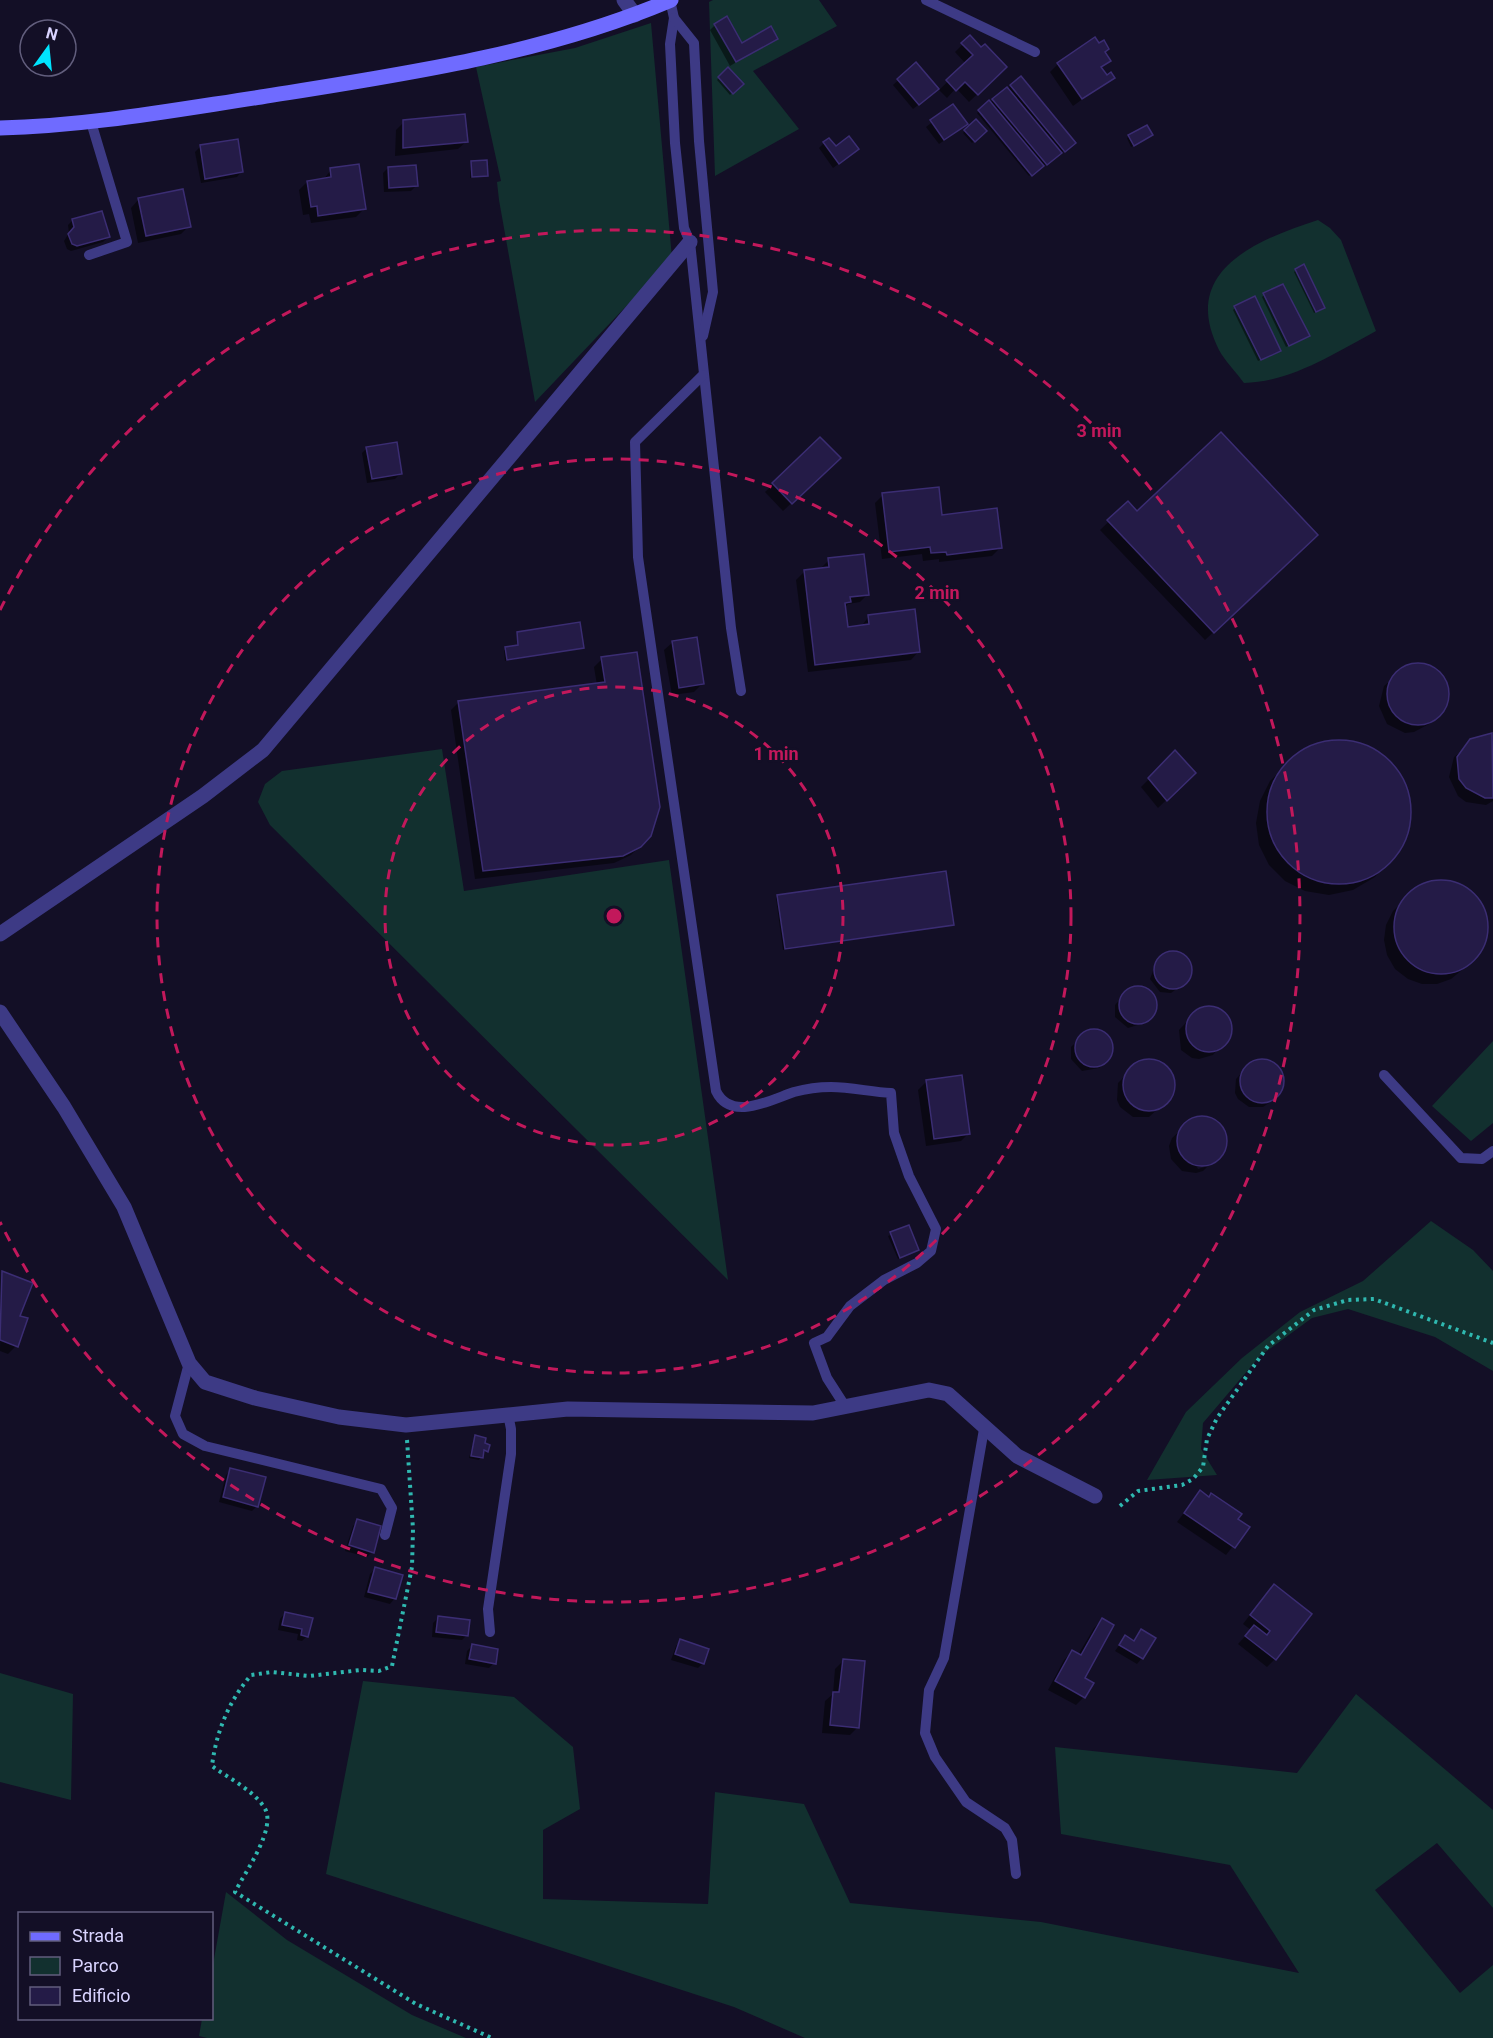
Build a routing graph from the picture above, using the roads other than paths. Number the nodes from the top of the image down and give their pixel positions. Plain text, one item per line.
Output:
1 (624, 0) edge
2 (670, 0) edge
3 (926, 0) edge
4 (635, 15) junction
5 (674, 18) junction
6 (1035, 52) dead end
7 (91, 122) junction
8 (0, 128) edge
9 (690, 242) junction
10 (89, 255) dead end
11 (700, 346) junction
12 (703, 375) junction
13 (741, 691) dead end
14 (0, 934) edge
15 (0, 1012) edge
16 (1384, 1075) dead end
17 (1493, 1151) edge
18 (189, 1363) junction
19 (845, 1407) junction
20 (508, 1414) junction
21 (984, 1429) junction
22 (1095, 1496) dead end
23 (385, 1535) dead end
24 (490, 1632) dead end
25 (1016, 1874) dead end

1 - 4 street
2 - 4 street
2 - 5 lane
3 - 6 lane
4 - 7 street
5 - 9 lane
5 - 11 lane
7 - 8 street
7 - 10 lane
9 - 11 lane
9 - 14 street
11 - 12 lane
12 - 13 lane
12 - 19 lane
15 - 18 street
16 - 17 lane
18 - 20 street
18 - 23 lane
19 - 20 street
19 - 21 street
20 - 24 lane
21 - 22 street
21 - 25 lane

